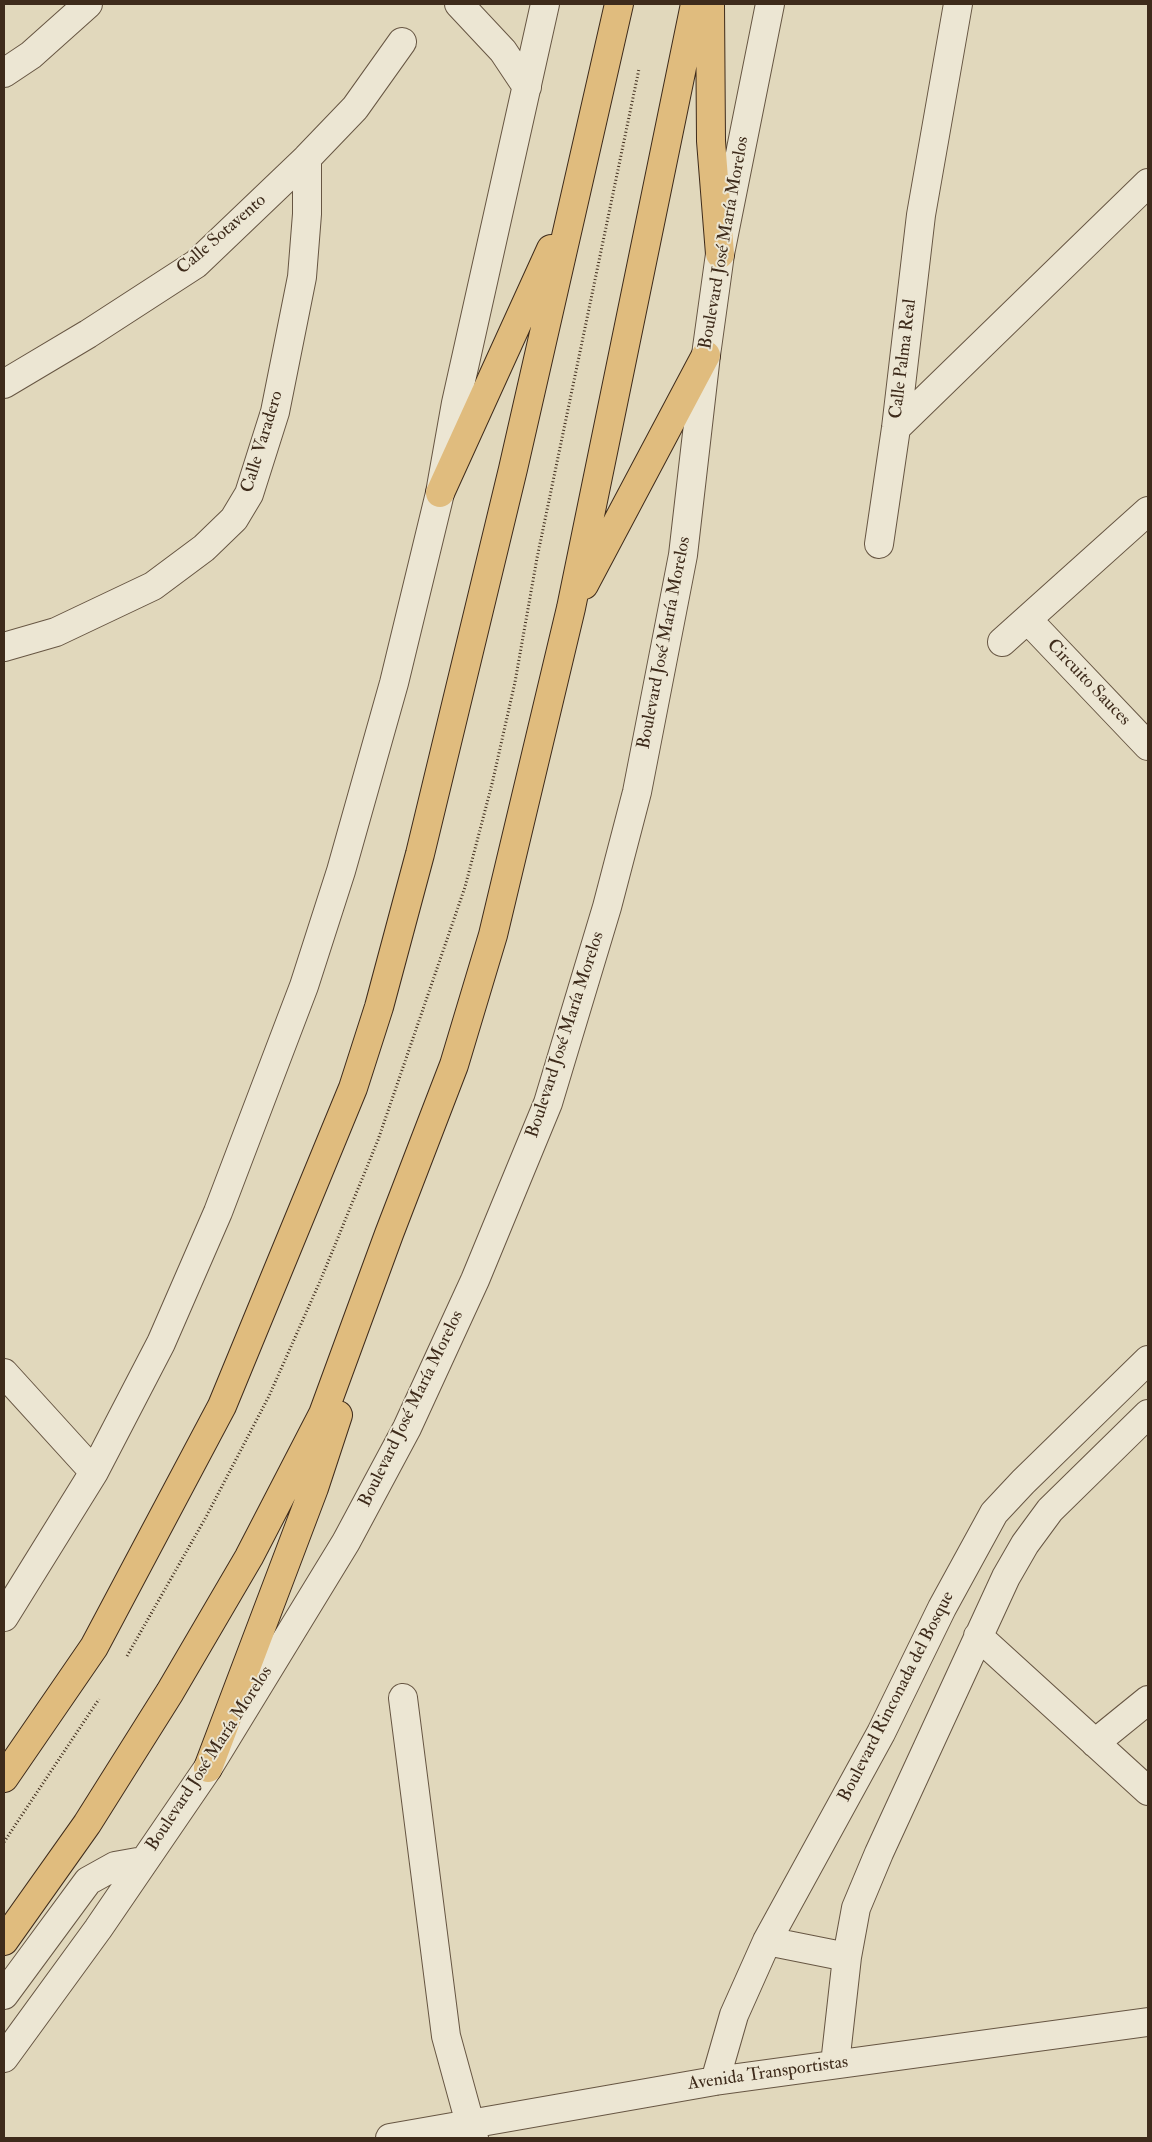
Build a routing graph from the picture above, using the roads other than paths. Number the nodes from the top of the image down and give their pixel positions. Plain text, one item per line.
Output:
1 (88, 4) edge
2 (459, 4) edge
3 (545, 4) edge
4 (620, 4) edge
5 (695, 4) edge
6 (710, 4) edge
7 (770, 4) edge
8 (958, 4) edge
9 (402, 42) dead end
10 (4, 73) edge
11 (527, 87) junction
12 (307, 158) junction
13 (1148, 184) edge
14 (576, 195) junction
15 (720, 254) junction
16 (706, 355) junction
17 (4, 384) edge
18 (896, 428) junction
19 (440, 493) junction
20 (1148, 511) edge
21 (878, 544) dead end
22 (571, 608) junction
23 (1028, 620) junction
24 (1002, 642) dead end
25 (4, 647) edge
26 (1148, 746) edge
27 (389, 1234) junction
28 (1148, 1360) edge
29 (4, 1373) edge
30 (13, 1402) edge
31 (1148, 1414) edge
32 (94, 1472) junction
33 (4, 1617) edge
34 (978, 1636) junction
35 (403, 1698) dead end
36 (1148, 1700) edge
37 (1095, 1743) junction
38 (208, 1768) junction
39 (4, 1778) edge
40 (1148, 1791) edge
41 (143, 1861) junction
42 (4, 1941) edge
43 (767, 1942) junction
44 (847, 1957) junction
45 (4, 1994) edge
46 (1148, 2022) edge
47 (4, 2058) edge
48 (835, 2064) junction
49 (715, 2081) junction
50 (473, 2132) edge
51 (390, 2138) edge

1 - 10 street
2 - 11 street
3 - 11 street
4 - 14 main road
5 - 22 main road
6 - 15 main road
7 - 15 street, Boulevard José María Morelos
8 - 18 street, Calle Palma Real
9 - 12 street, Calle Sotavento
11 - 19 street
12 - 17 street, Calle Sotavento
12 - 25 street, Calle Varadero
13 - 18 street, Calle Palma Real
14 - 19 main road
14 - 39 main road
15 - 16 street, Boulevard José María Morelos
16 - 22 main road
16 - 38 street, Boulevard José María Morelos
18 - 21 street
19 - 32 street
20 - 23 street
22 - 27 main road
23 - 24 street
23 - 26 street, Circuito Sauces
27 - 38 main road
27 - 42 main road
28 - 43 street, Boulevard Rinconada del Bosque
29 - 30 street
30 - 32 street
31 - 34 street
32 - 33 street
34 - 37 street
34 - 44 street
35 - 50 street
36 - 37 street
37 - 40 street
38 - 41 street, Boulevard José María Morelos
41 - 45 street
41 - 47 street, Boulevard José María Morelos
43 - 44 street
43 - 49 street, Boulevard Rinconada del Bosque
44 - 48 street
46 - 48 street, Avenida Transportistas
48 - 49 street, Avenida Transportistas
49 - 50 street, Avenida Transportistas
50 - 51 street, Avenida Transportistas

